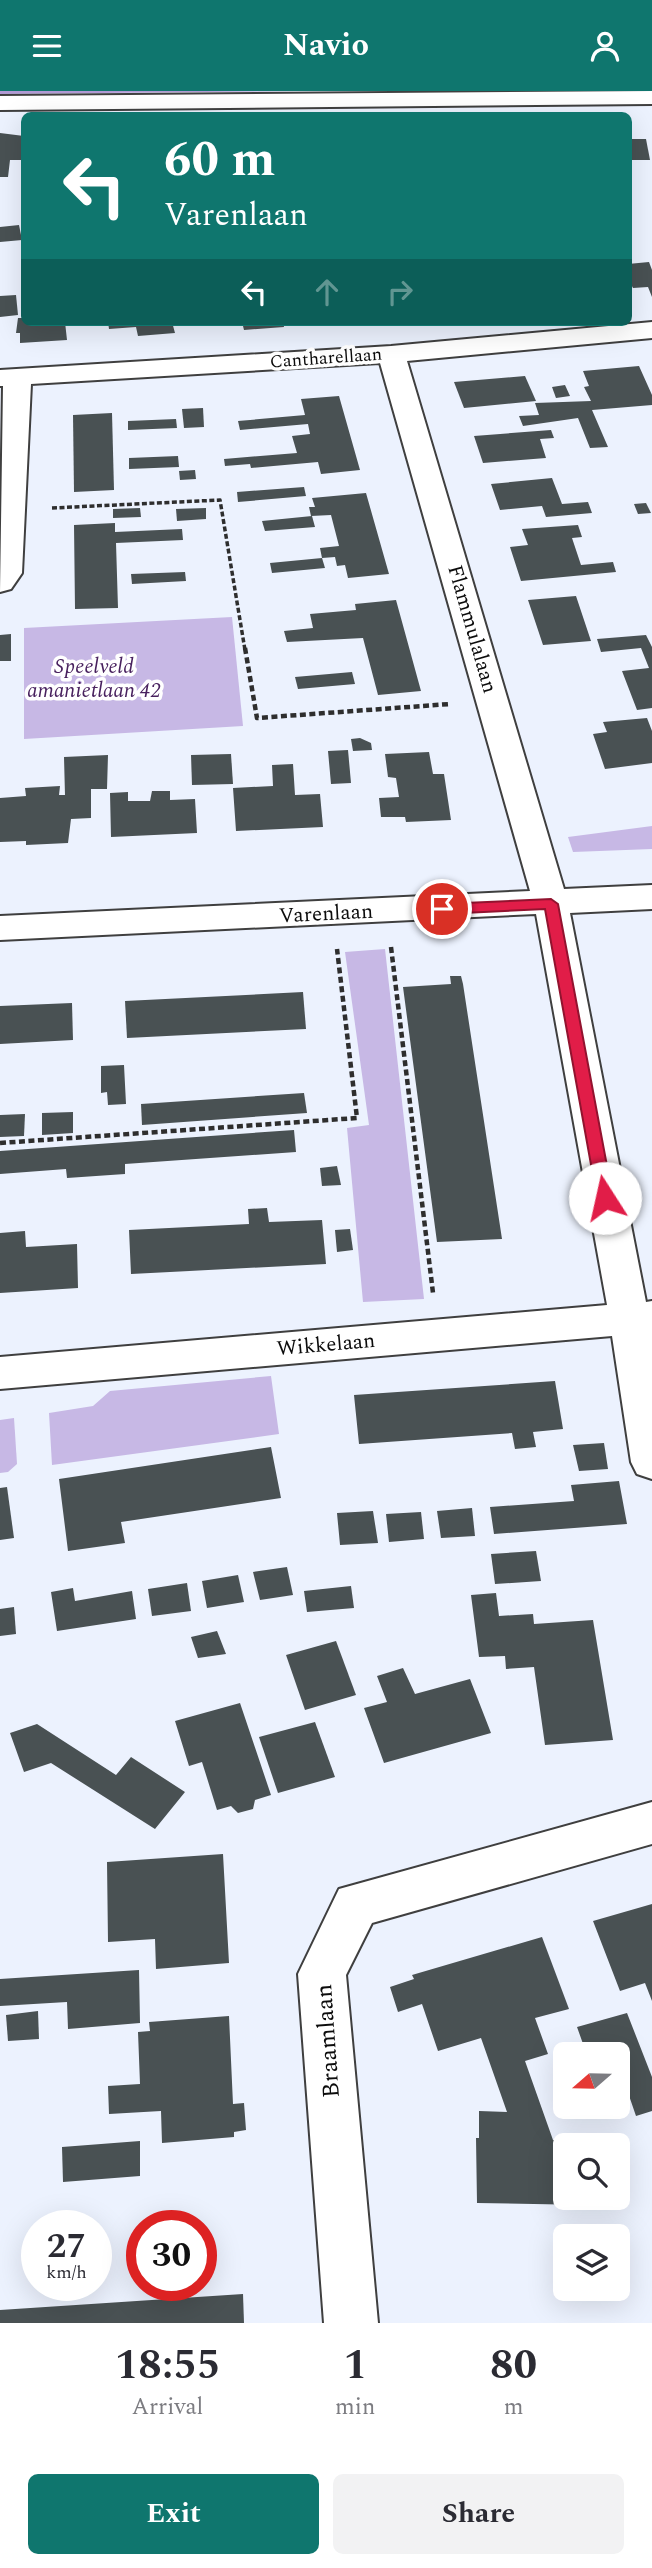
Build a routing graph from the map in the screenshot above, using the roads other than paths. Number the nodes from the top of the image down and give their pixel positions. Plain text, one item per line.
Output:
1 (652, 97) edge
2 (0, 103) edge
3 (652, 330) edge
4 (391, 354) junction
5 (8, 378) edge
6 (0, 583) edge
7 (652, 897) edge
8 (551, 904) junction
9 (0, 928) edge
10 (640, 1318) edge
11 (0, 1373) edge
12 (652, 1462) edge
13 (652, 1823) edge
14 (351, 2323) edge

1 - 2 street
3 - 4 street, Cantharellaan
4 - 5 street, Cantharellaan
4 - 8 street, Flammulalaan
5 - 6 street
7 - 8 street, Varenlaan
8 - 9 street, Varenlaan
8 - 10 street
10 - 11 street, Wikkelaan
10 - 12 street
13 - 14 street, Braamlaan

